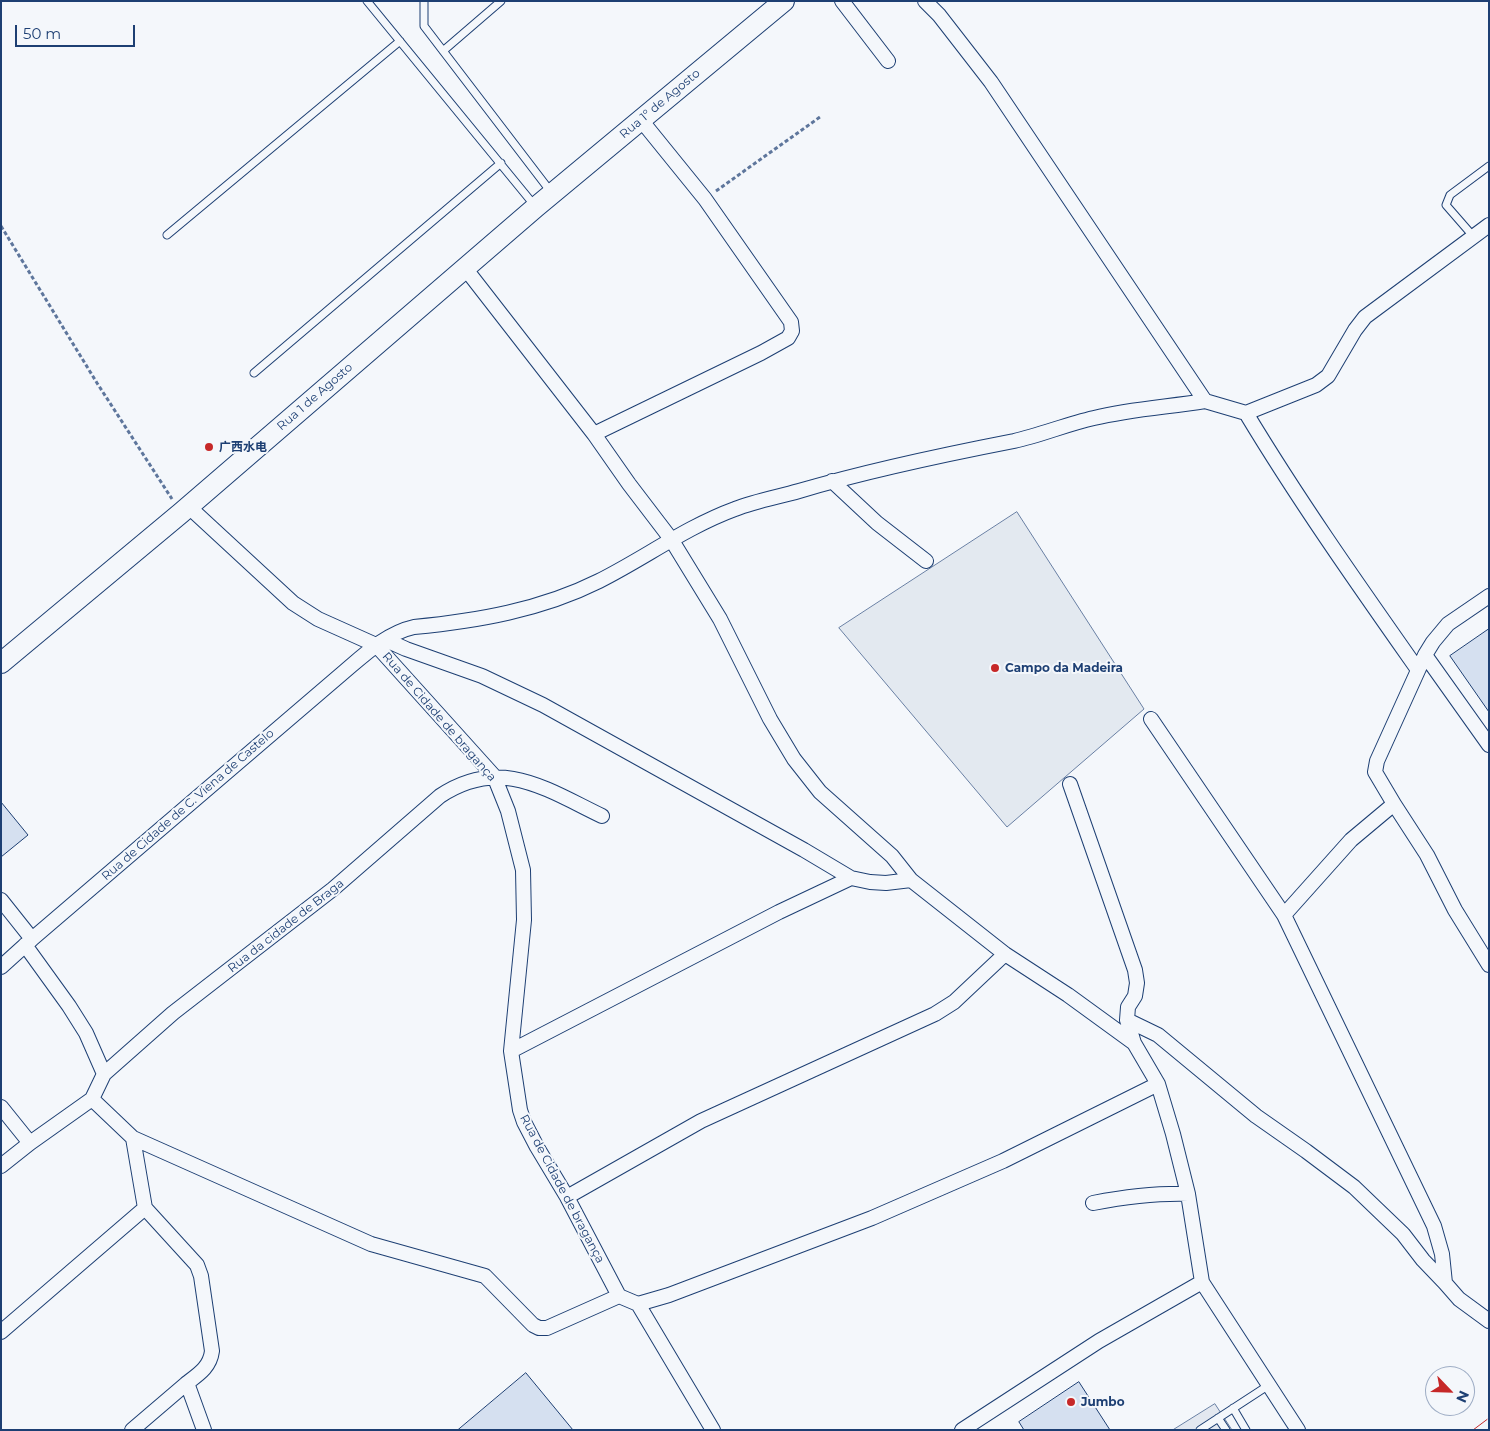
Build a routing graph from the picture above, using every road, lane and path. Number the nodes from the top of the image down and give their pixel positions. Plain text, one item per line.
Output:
1 (368, 1) edge
2 (424, 1) edge
3 (501, 1) edge
4 (784, 1) edge
5 (842, 1) edge
6 (925, 1) edge
7 (400, 41) junction
8 (444, 51) junction
9 (888, 61) dead end
10 (820, 117) dead end
11 (641, 120) junction
12 (501, 163) junction
13 (1489, 166) edge
14 (553, 194) junction
15 (705, 199) junction
16 (536, 207) junction
17 (1489, 225) edge
18 (1, 226) edge
19 (167, 235) dead end
20 (1473, 236) junction
21 (465, 268) junction
22 (254, 373) dead end
23 (1205, 401) junction
24 (1246, 413) junction
25 (594, 434) junction
26 (832, 481) junction
27 (185, 509) junction
28 (671, 539) junction
29 (926, 561) dead end
30 (1489, 596) edge
31 (381, 642) junction
32 (1425, 656) junction
33 (1, 663) edge
34 (1418, 670) junction
35 (1152, 719) dead end
36 (1489, 745) edge
37 (494, 776) junction
38 (1070, 784) dead end
39 (1394, 804) junction
40 (602, 816) dead end
41 (850, 878) junction
42 (911, 880) junction
43 (1, 900) edge
44 (1284, 915) junction
45 (28, 942) junction
46 (1005, 954) junction
47 (1489, 965) edge
48 (1, 967) edge
49 (1126, 1020) junction
50 (1134, 1043) junction
51 (512, 1051) junction
52 (104, 1074) junction
53 (1158, 1084) junction
54 (92, 1099) junction
55 (1, 1107) edge
56 (133, 1138) junction
57 (30, 1142) junction
58 (1, 1166) edge
59 (1188, 1194) junction
60 (567, 1197) junction
61 (1093, 1203) dead end
62 (145, 1208) junction
63 (1202, 1282) junction
64 (1445, 1283) junction
65 (618, 1296) junction
66 (638, 1304) junction
67 (1485, 1313) edge
68 (1, 1332) edge
69 (187, 1383) junction
70 (1269, 1385) junction
71 (1233, 1408) junction
72 (1218, 1418) junction
73 (132, 1430) edge
74 (204, 1430) edge
75 (713, 1430) edge
76 (962, 1430) edge
77 (1200, 1430) edge
78 (1226, 1430) edge
79 (1246, 1430) edge
80 (1298, 1430) edge

1 - 7 lane
2 - 8 lane
3 - 8 lane
4 - 11 main road, Rua 1º de Agosto
5 - 9 street
6 - 23 street
7 - 12 lane
7 - 19 lane
8 - 14 lane
10 - 15 path
11 - 14 main road, Rua 1º de Agosto
11 - 15 street
12 - 16 lane
12 - 22 lane
13 - 20 lane
14 - 16 main road, Rua 1º de Agosto
15 - 25 street
16 - 21 main road, Rua 1 de Agosto
17 - 20 street
18 - 27 path
20 - 24 street
21 - 25 street
21 - 27 main road, Rua 1 de Agosto
23 - 24 street
23 - 26 street, Rua de Cidade de C. Viena de Castelo
24 - 34 street
25 - 28 street
26 - 28 street, Rua de Cidade de C. Viena de Castelo
26 - 29 street
27 - 31 street, Rua de Cidade de bragança
27 - 33 main road, Rua 1 de Agosto
28 - 31 street, Rua de Cidade de C. Viena de Castelo
28 - 42 street
30 - 32 street
31 - 37 street, Rua de Cidade de bragança
31 - 41 street
31 - 45 street, Rua de Cidade de C. Viena de Castelo
32 - 34 street
32 - 36 street
34 - 39 street
35 - 44 street
37 - 40 street, Rua da cidade de Braga
37 - 51 street, Rua de Cidade de bragança
37 - 52 street, Rua da cidade de Braga
38 - 49 street
39 - 44 street
39 - 47 street
41 - 42 street
41 - 51 street
42 - 46 street
43 - 45 street
44 - 64 street
45 - 48 street, Rua de Cidade de C. Viena de Castelo
45 - 52 street
46 - 50 street
46 - 60 street
49 - 50 street
49 - 64 street
50 - 53 street
51 - 60 street, Rua de Cidade de bragança
52 - 54 street, Rua da cidade de Braga
53 - 59 street
53 - 66 street
54 - 56 street
54 - 57 street, Rua da cidade de Braga
55 - 57 street
56 - 62 street
56 - 65 street
57 - 58 street, Rua da cidade de Braga
59 - 61 street
59 - 63 street
60 - 65 street, Rua de Cidade de bragança
62 - 68 street
62 - 69 street
63 - 70 street
63 - 76 street
64 - 67 street
65 - 66 street
66 - 75 street
69 - 73 street
69 - 74 street
70 - 71 lane
70 - 80 street
71 - 72 lane
71 - 79 lane
72 - 77 lane
72 - 78 lane

